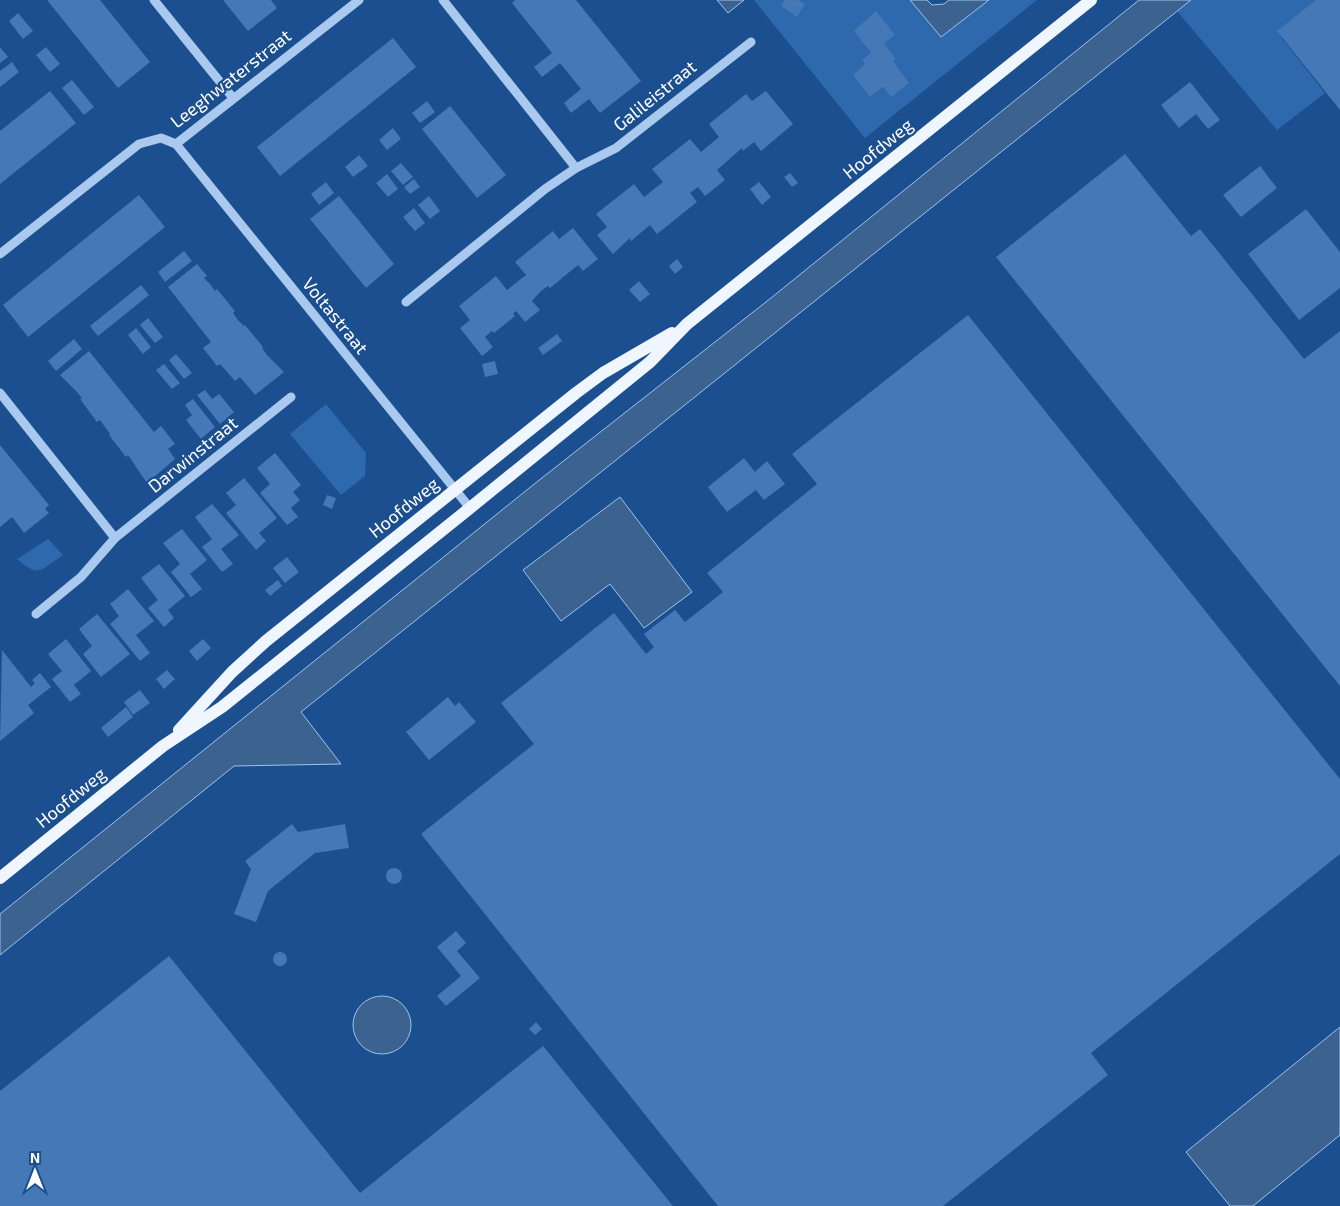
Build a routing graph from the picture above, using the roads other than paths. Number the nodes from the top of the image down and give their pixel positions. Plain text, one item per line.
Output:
1 (154, 0) edge
2 (359, 0) edge
3 (443, 0) edge
4 (1091, 0) edge
5 (751, 42) dead end
6 (233, 98) junction
7 (176, 144) junction
8 (576, 168) junction
9 (0, 254) edge
10 (406, 302) dead end
11 (687, 324) junction
12 (0, 393) edge
13 (291, 397) dead end
14 (456, 489) junction
15 (470, 508) junction
16 (114, 538) junction
17 (36, 614) dead end
18 (164, 746) junction
19 (0, 878) edge

1 - 6 street
2 - 6 street, Leeghwaterstraat
3 - 8 street
4 - 11 main road, Hoofdweg
5 - 8 street, Galileistraat
6 - 7 street, Leeghwaterstraat
7 - 9 street, Leeghwaterstraat
7 - 14 street, Voltastraat
8 - 10 street, Galileistraat
11 - 14 main road, Hoofdweg
11 - 15 main road, Hoofdweg
12 - 16 street
13 - 16 street, Darwinstraat
14 - 15 street, Voltastraat
14 - 18 main road, Hoofdweg
15 - 18 main road, Hoofdweg
16 - 17 street, Darwinstraat
18 - 19 main road, Hoofdweg

